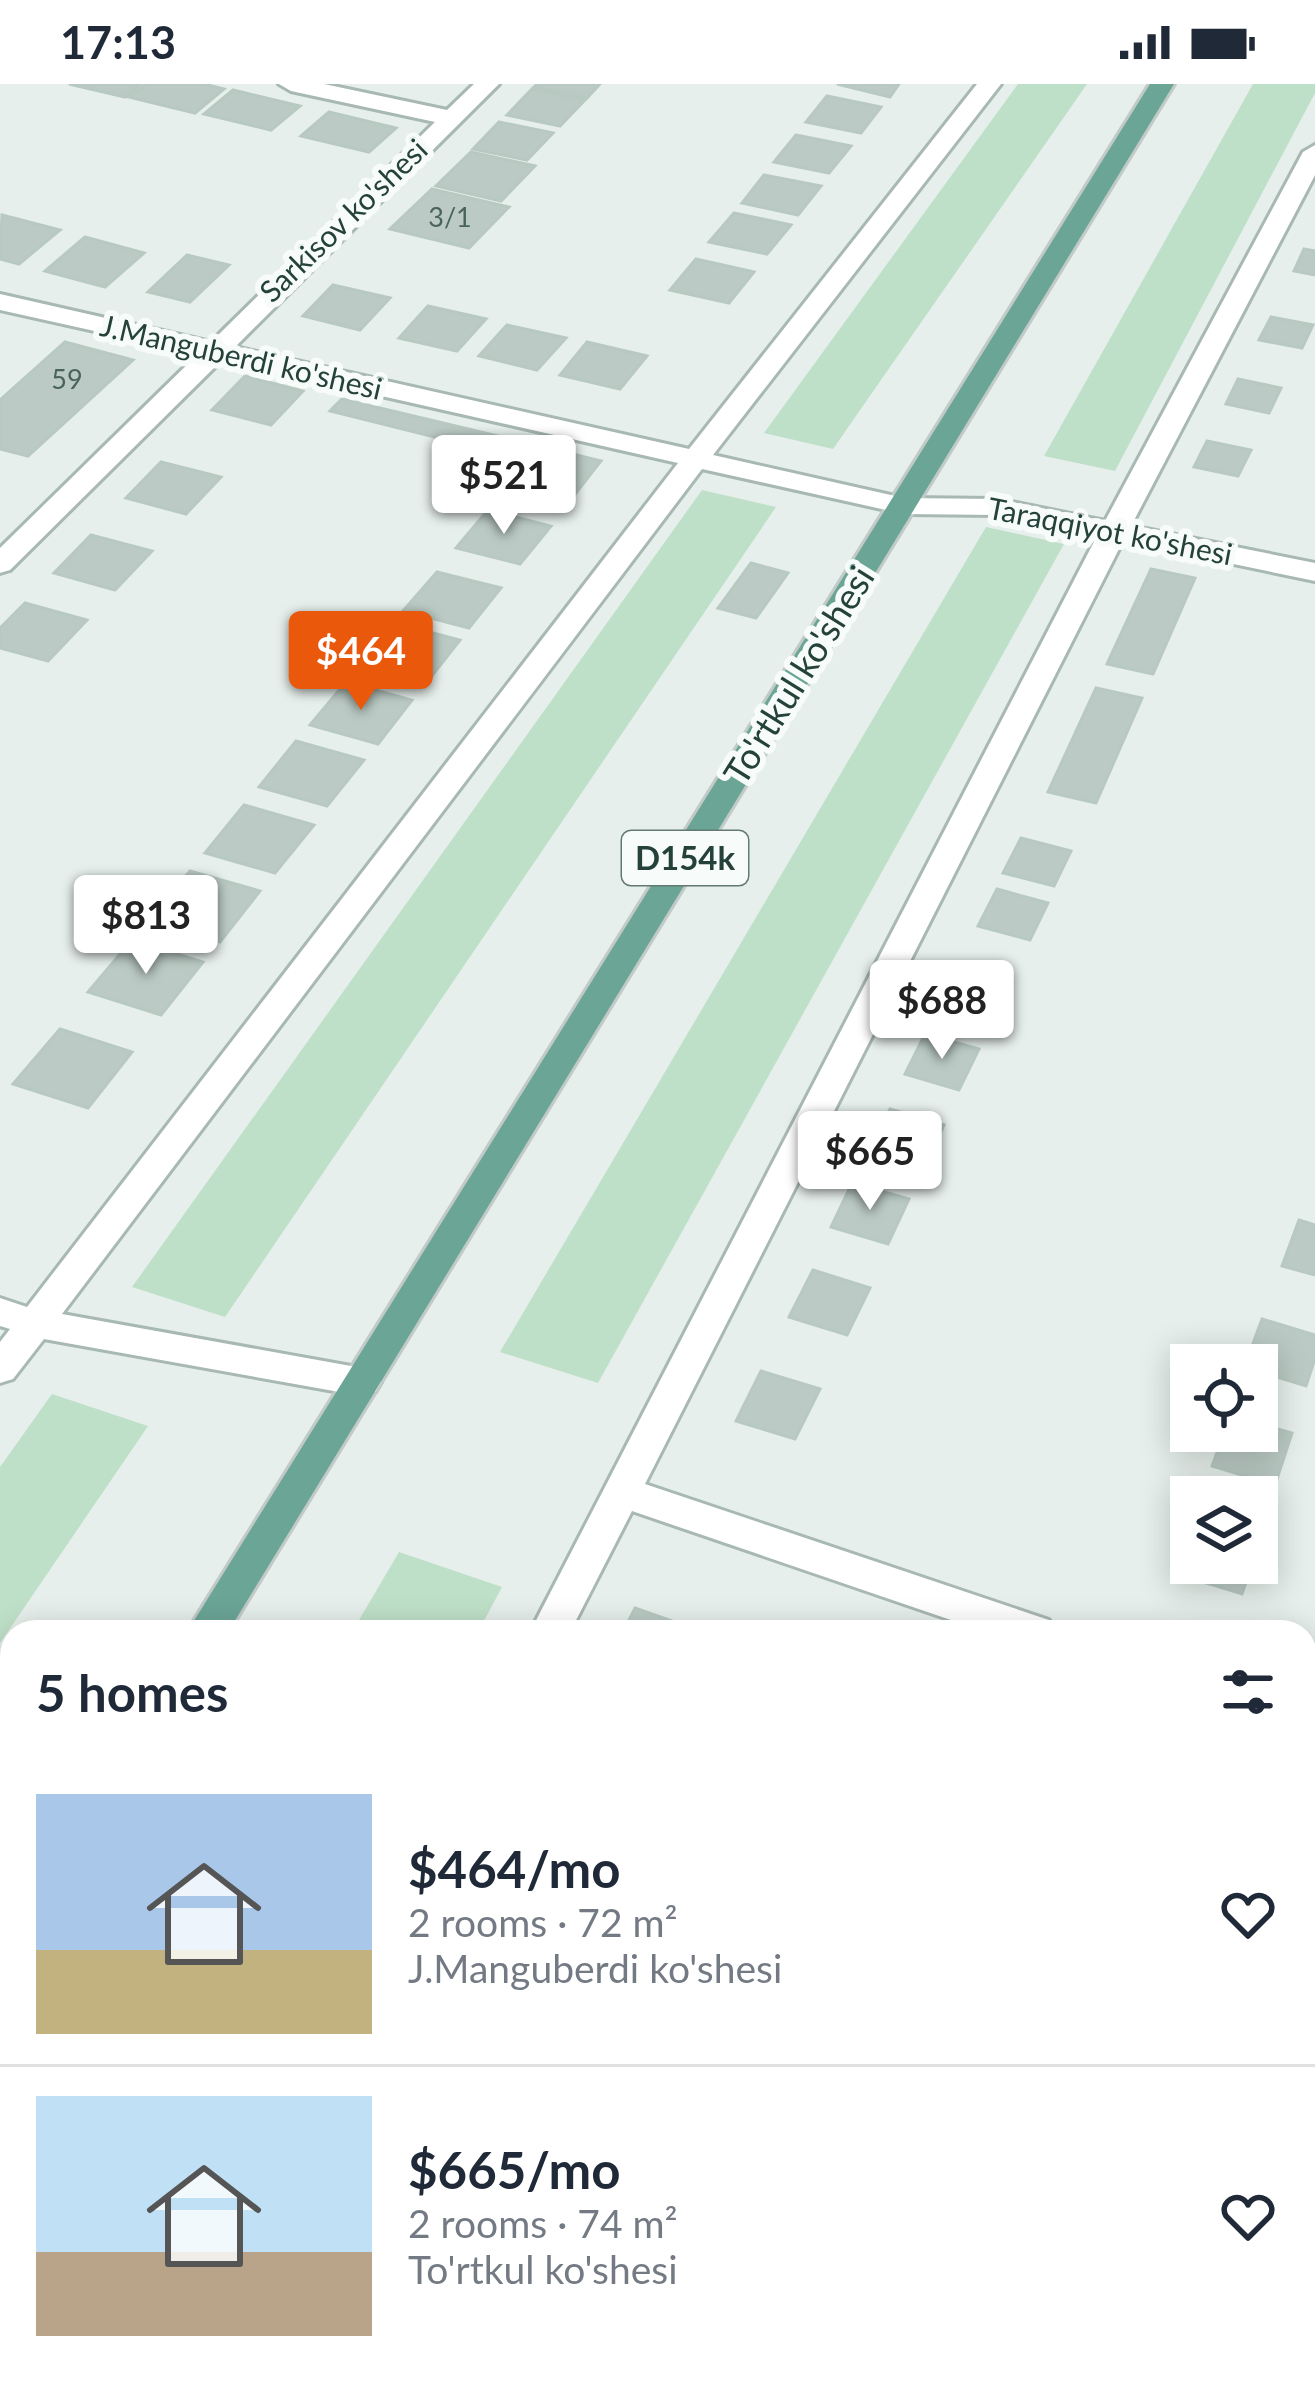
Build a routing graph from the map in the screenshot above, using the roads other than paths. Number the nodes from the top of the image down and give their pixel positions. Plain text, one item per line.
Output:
1 (291, 84) edge
2 (487, 84) edge
3 (989, 84) edge
4 (1162, 84) edge
5 (451, 118) junction
6 (1315, 152) edge
7 (0, 302) edge
8 (210, 352) junction
9 (695, 459) junction
10 (904, 506) junction
11 (1115, 529) junction
12 (0, 564) edge
13 (1315, 572) edge
14 (17, 1317) edge
15 (0, 1369) edge
16 (362, 1382) junction
17 (622, 1492) junction
18 (214, 1620) edge
19 (556, 1620) edge
20 (1000, 1620) edge

1 - 5 street
2 - 5 street, Sarkisov ko'shesi
3 - 9 street
4 - 10 main road, To'rtkul ko'shesi / D154k
5 - 8 street, Sarkisov ko'shesi
6 - 11 street
7 - 8 street, J.Manguberdi ko'shesi
8 - 9 street, J.Manguberdi ko'shesi
8 - 12 street, Sarkisov ko'shesi
9 - 10 street, J.Manguberdi ko'shesi
9 - 14 street
10 - 11 street, Taraqqiyot ko'shesi
10 - 16 main road, To'rtkul ko'shesi / D154k
11 - 13 street, Taraqqiyot ko'shesi
11 - 17 street
14 - 15 street
14 - 16 street
16 - 18 main road, To'rtkul ko'shesi / D154k
17 - 19 street
17 - 20 street

